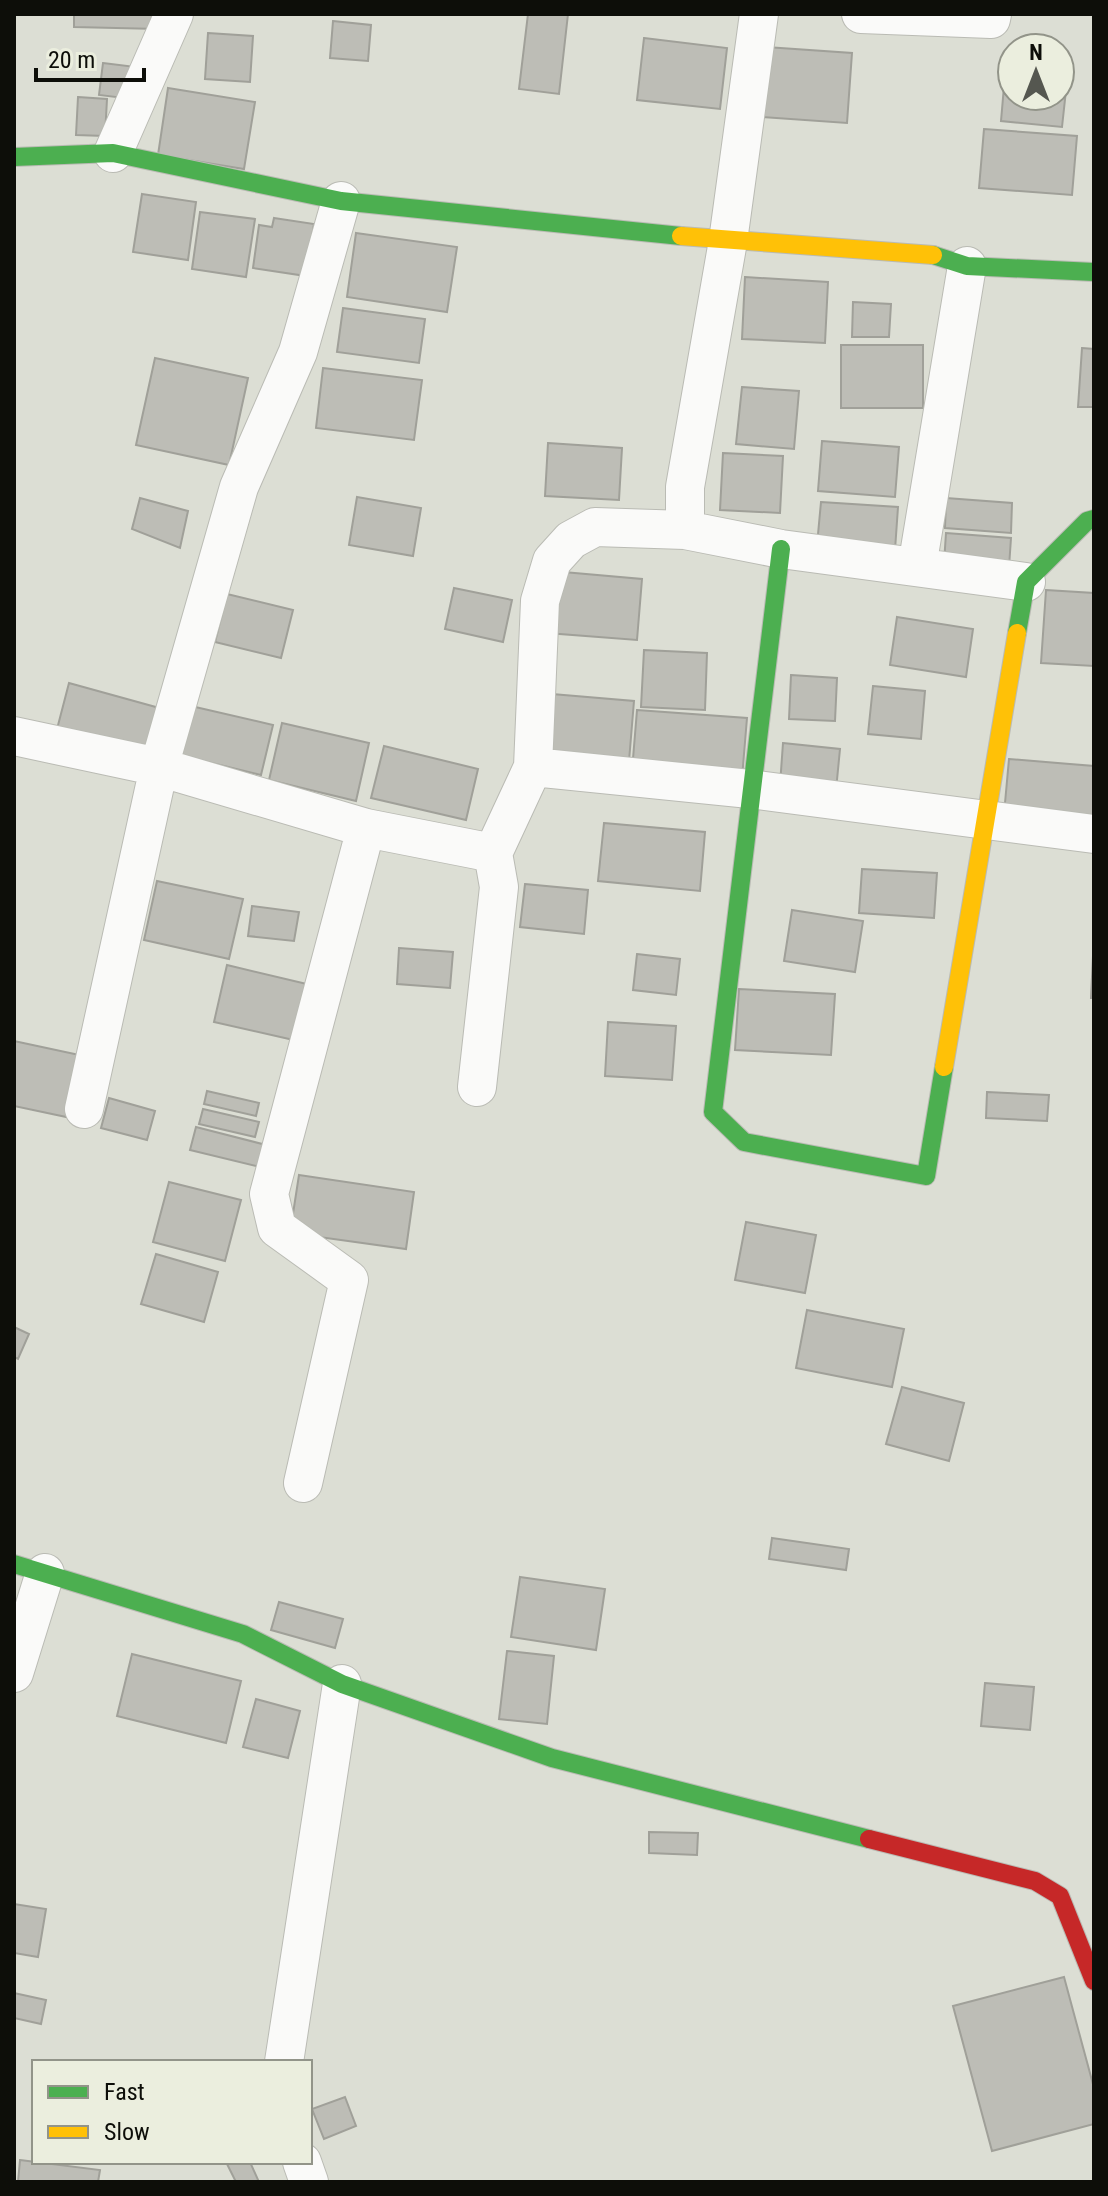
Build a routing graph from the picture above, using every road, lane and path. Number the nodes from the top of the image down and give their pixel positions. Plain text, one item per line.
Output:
1 (174, 14) edge
2 (759, 14) edge
3 (861, 14) edge
4 (992, 14) edge
5 (113, 153) junction
6 (14, 157) edge
7 (341, 201) junction
8 (728, 241) junction
9 (967, 266) junction
10 (1094, 272) edge
11 (1094, 519) edge
12 (685, 530) junction
13 (781, 549) junction
14 (917, 567) junction
15 (1026, 582) junction
16 (14, 736) edge
17 (159, 767) junction
18 (533, 767) junction
19 (750, 789) junction
20 (985, 819) junction
21 (366, 828) junction
22 (1094, 834) edge
23 (493, 853) junction
24 (477, 1087) dead end
25 (84, 1109) dead end
26 (303, 1483) dead end
27 (29, 1568) edge
28 (14, 1673) edge
29 (342, 1684) junction
30 (1094, 1981) edge
31 (284, 2060) edge

1 - 5 street
2 - 8 street
3 - 4 street
5 - 6 street
5 - 7 street
7 - 8 street
7 - 17 street
8 - 9 street
8 - 12 street
9 - 10 street
9 - 14 street
11 - 15 street
12 - 13 street
12 - 18 street
13 - 14 street
13 - 19 street
14 - 15 street
15 - 20 street
16 - 17 street
17 - 21 street
17 - 25 street
18 - 19 street
18 - 23 street
19 - 20 street
19 - 20 street
20 - 22 street
21 - 23 street
21 - 26 street
23 - 24 street
27 - 28 street
27 - 29 street
29 - 30 street
29 - 31 street

